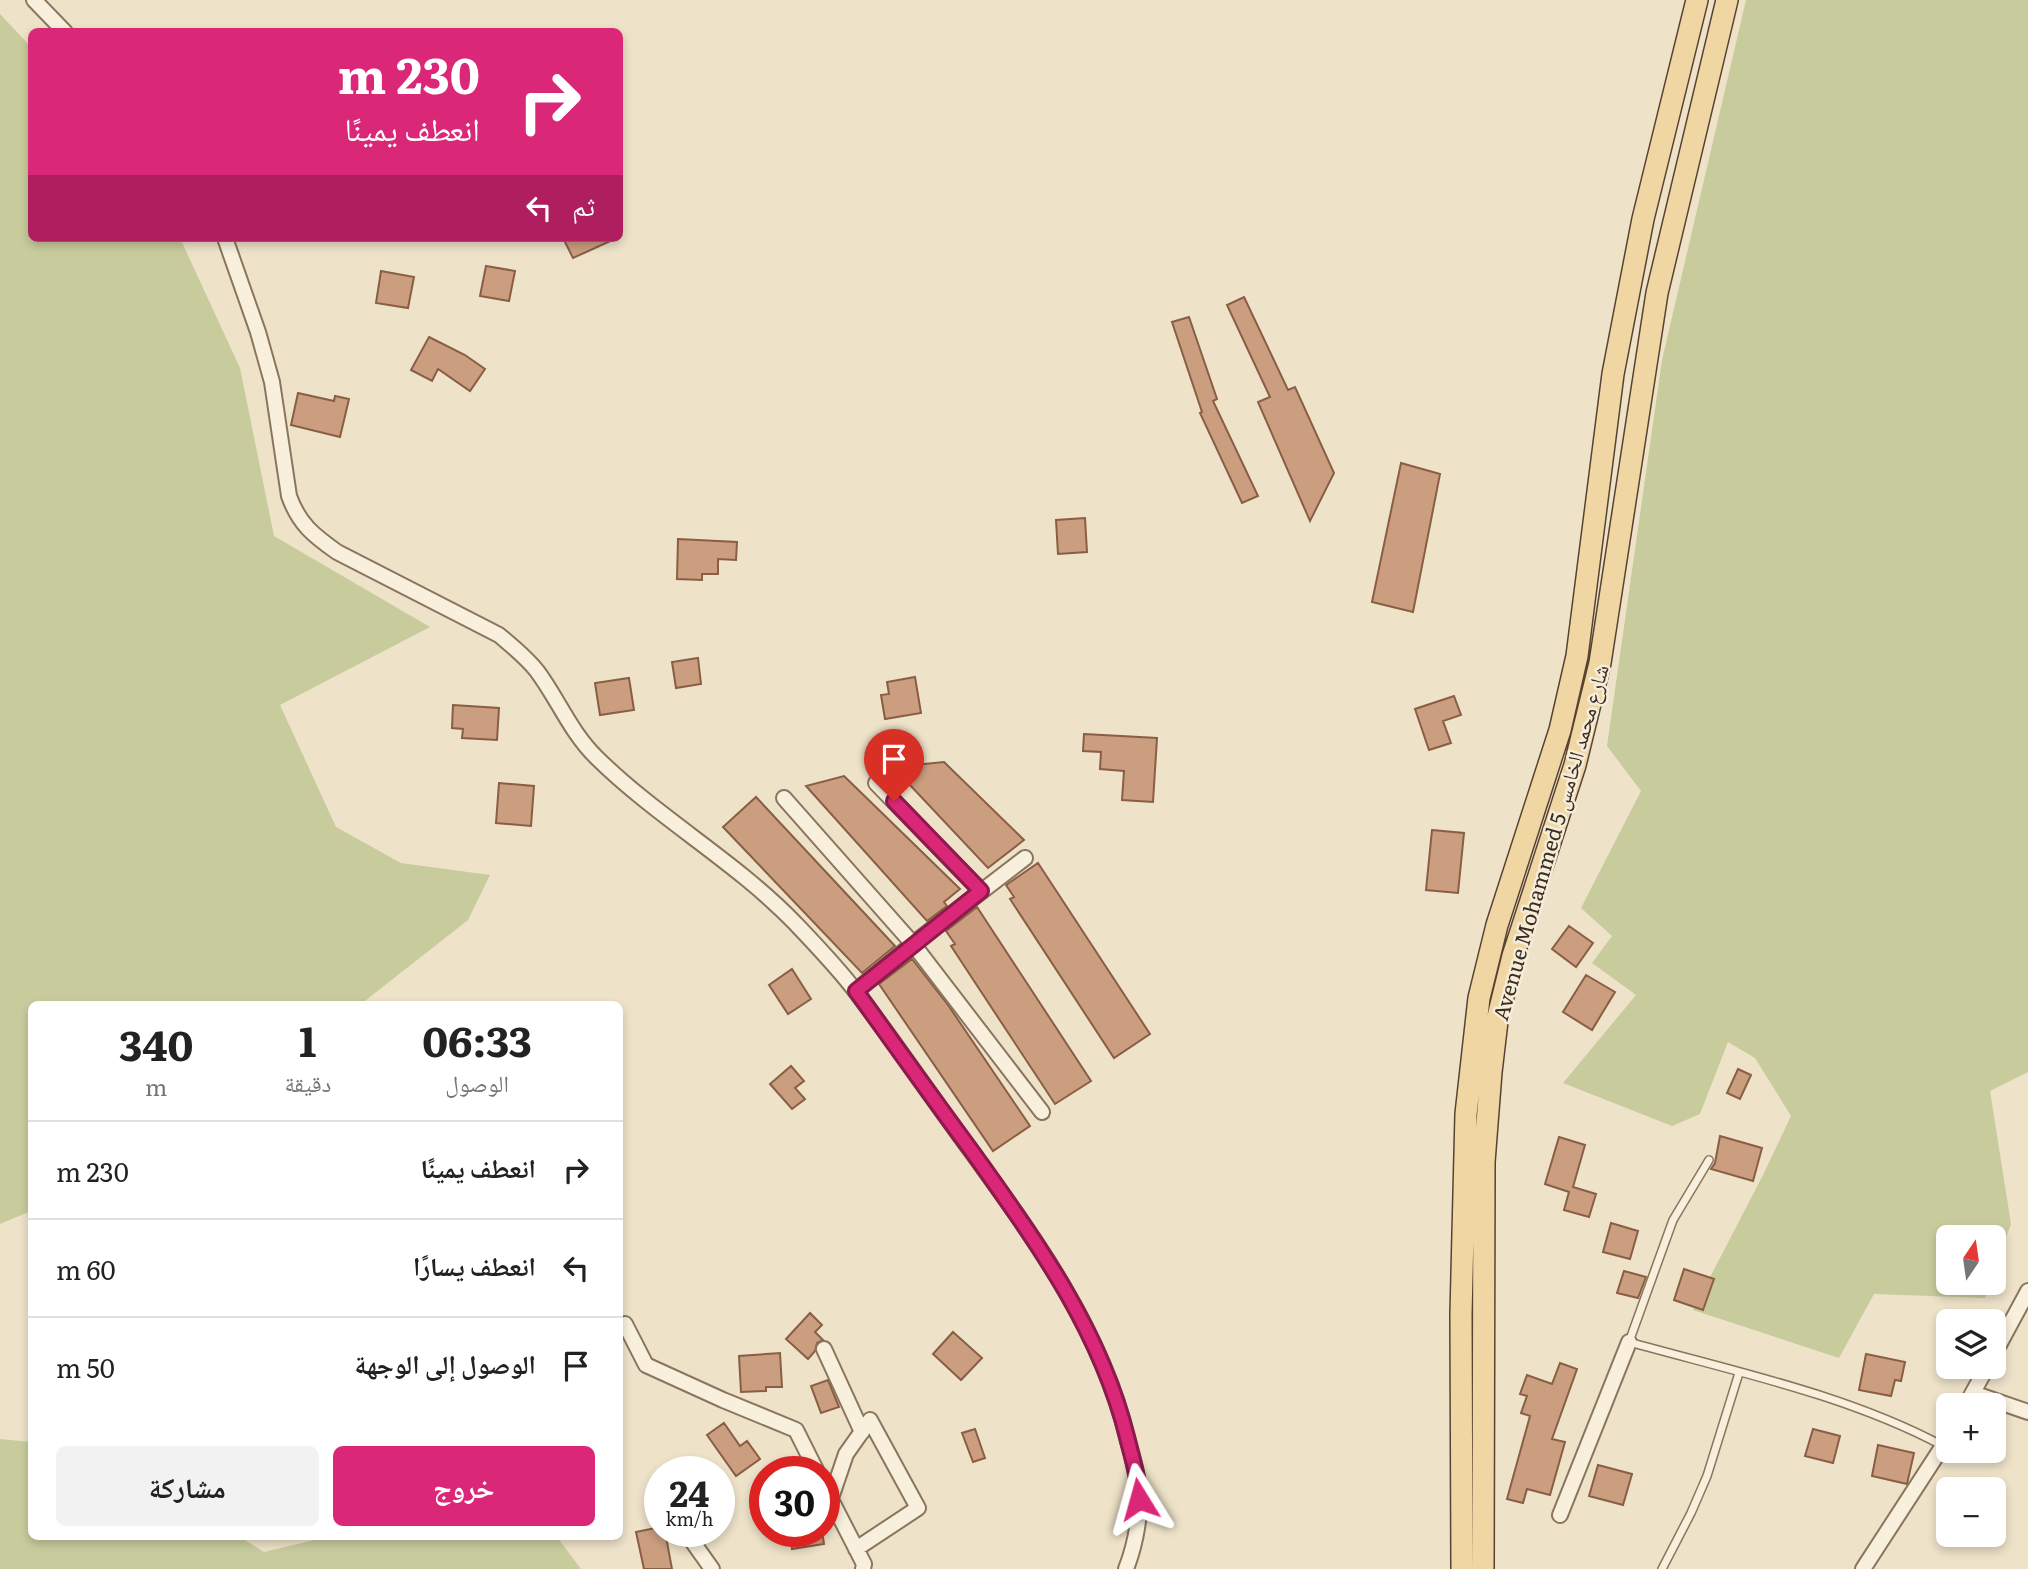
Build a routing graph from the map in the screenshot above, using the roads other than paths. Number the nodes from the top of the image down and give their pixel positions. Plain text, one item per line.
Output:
1 (34, 0) edge
2 (1697, 0) edge
3 (1727, 0) edge
4 (61, 28) edge
5 (226, 242) edge
6 (876, 783) dead end
7 (784, 798) dead end
8 (1025, 858) dead end
9 (981, 891) junction
10 (913, 944) junction
11 (856, 991) junction
12 (1042, 1112) dead end
13 (1709, 1160) dead end
14 (2028, 1291) edge
15 (625, 1324) dead end
16 (2006, 1332) edge
17 (1629, 1342) junction
18 (824, 1349) dead end
19 (1739, 1373) junction
20 (2006, 1407) edge
21 (2028, 1412) edge
22 (862, 1432) junction
23 (1936, 1439) edge
24 (809, 1456) edge
25 (1936, 1456) edge
26 (840, 1466) edge
27 (1559, 1516) dead end
28 (840, 1518) edge
29 (696, 1547) edge
30 (856, 1549) junction
31 (712, 1569) edge
32 (863, 1569) edge
33 (1126, 1569) edge
34 (1462, 1569) edge
35 (1483, 1569) edge
36 (1662, 1569) edge
37 (1863, 1569) edge

1 - 4 street
2 - 34 main road, Avenue Mohammed 5 شارع محمد الخامس
3 - 35 main road, Avenue Mohammed 5 شارع محمد الخامس
5 - 11 street
6 - 9 street
7 - 10 street
8 - 9 street
9 - 10 street
10 - 11 street
10 - 12 street
11 - 33 street
13 - 17 lane
14 - 16 street
15 - 24 street
17 - 19 lane
17 - 27 street
18 - 22 street
19 - 23 lane
19 - 36 lane
20 - 21 street
22 - 26 street
22 - 30 street
25 - 37 street
28 - 30 street
29 - 31 street
30 - 32 street

